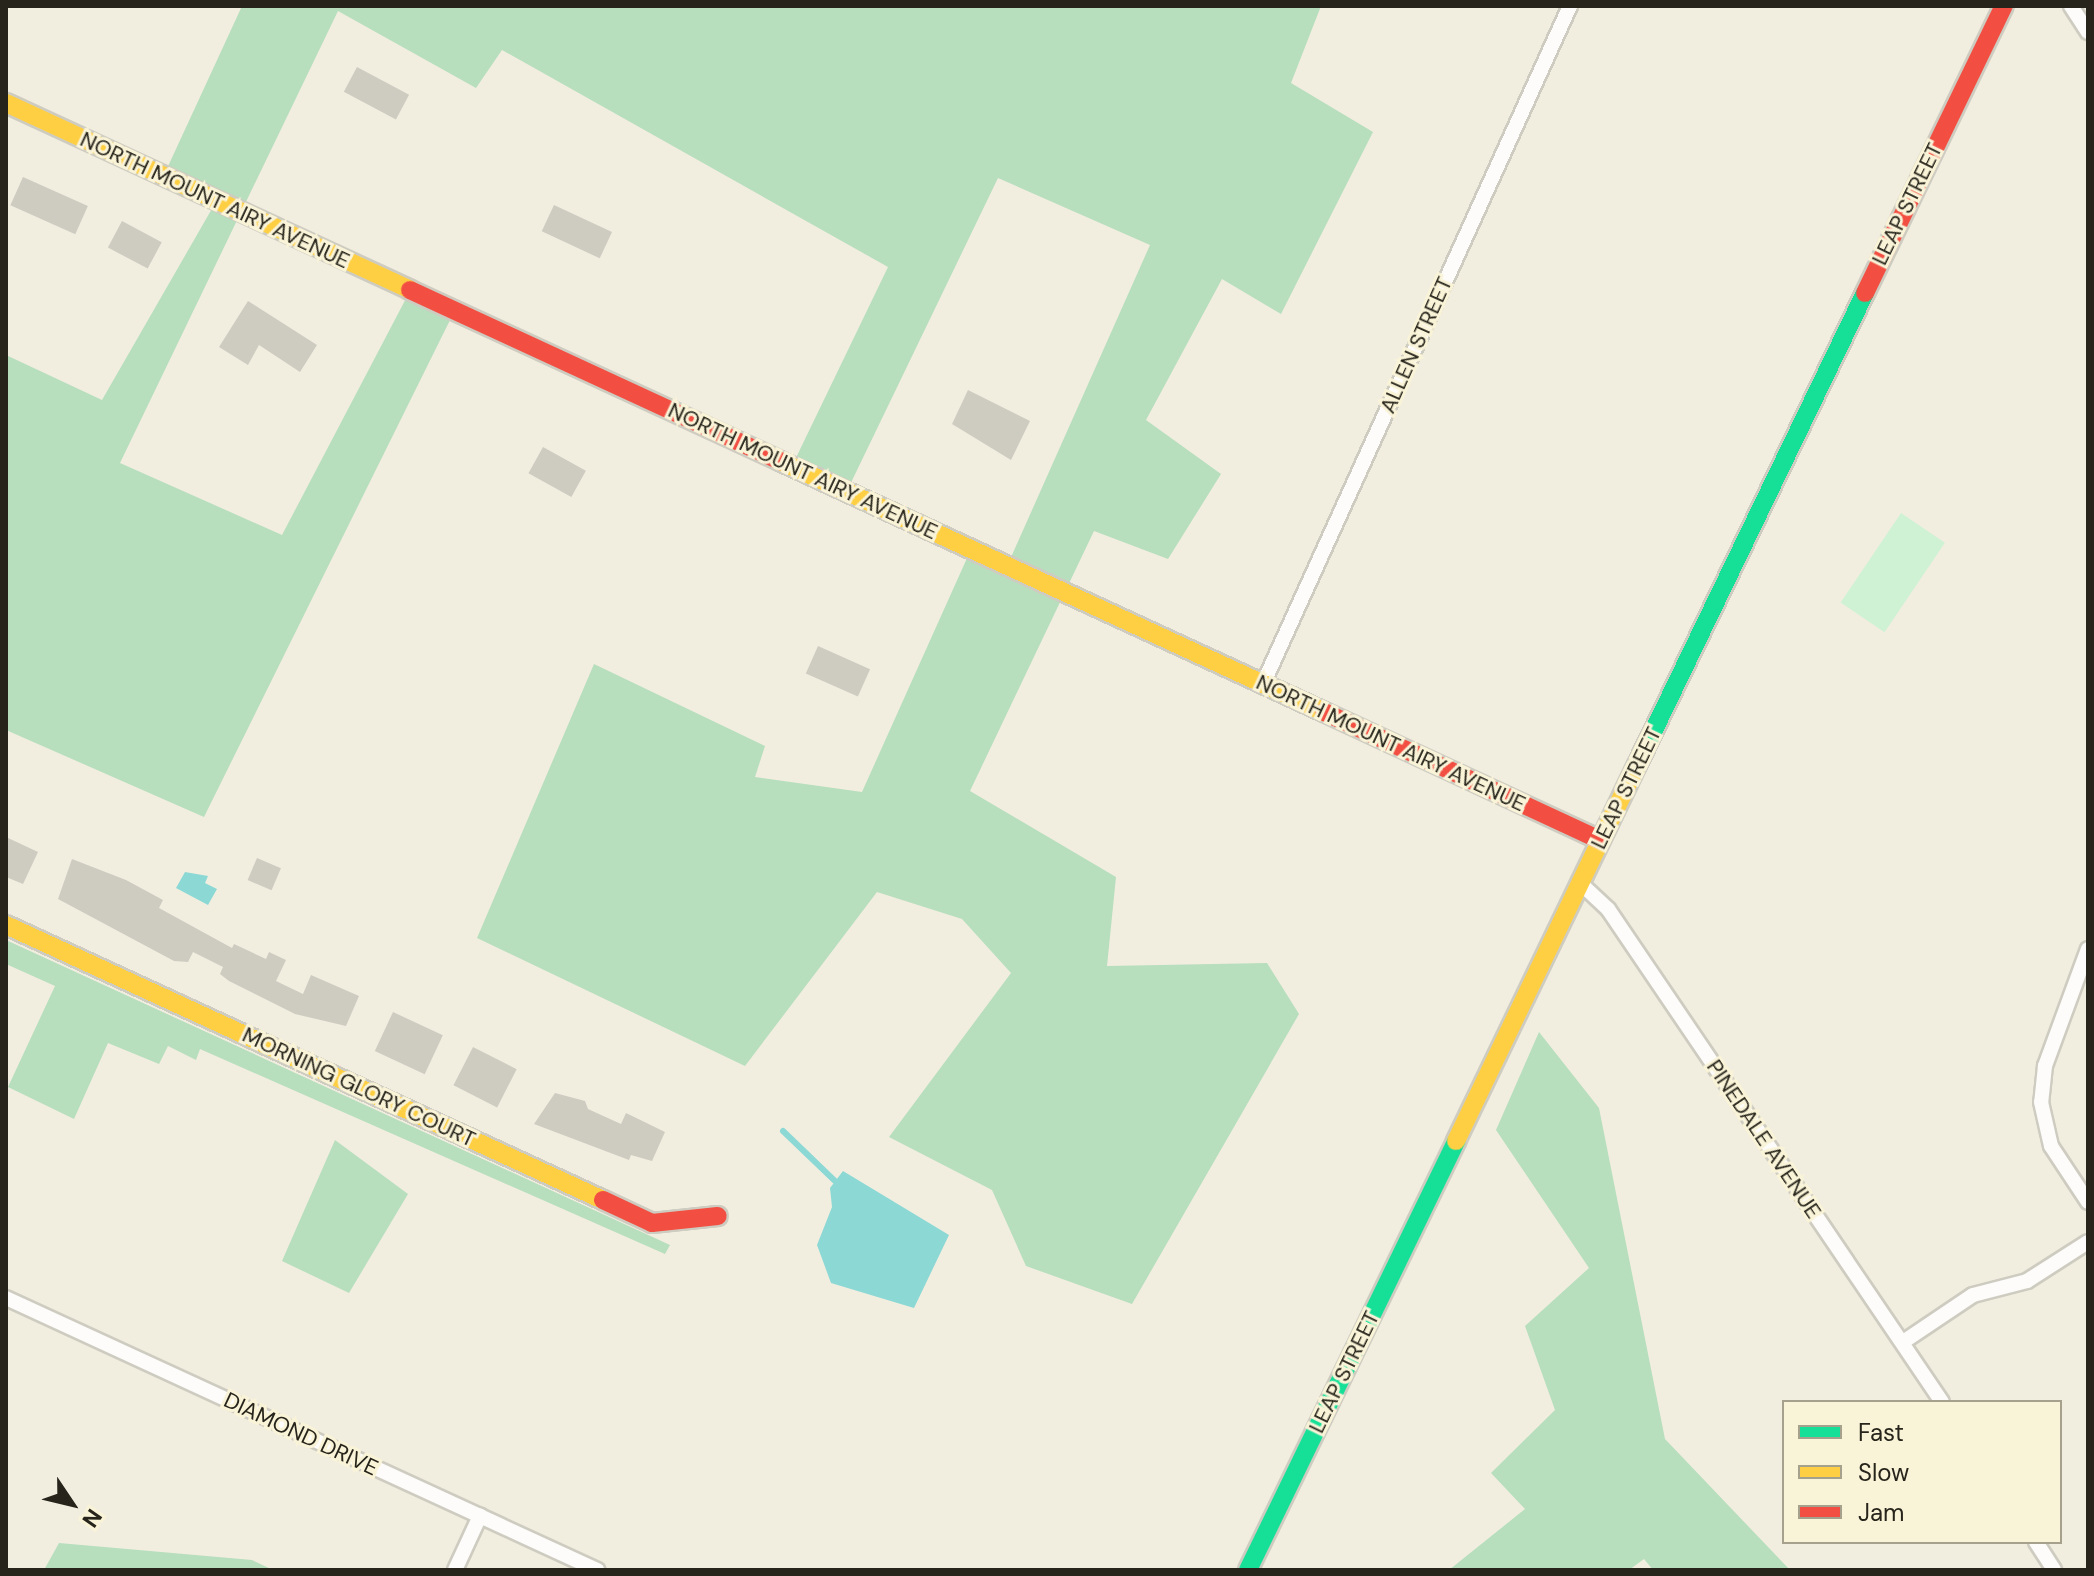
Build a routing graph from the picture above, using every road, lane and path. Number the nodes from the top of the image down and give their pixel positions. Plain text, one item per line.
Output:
1 (1570, 6) edge
2 (2004, 6) edge
3 (2071, 6) edge
4 (2088, 32) edge
5 (6, 103) edge
6 (1263, 684) junction
7 (1600, 840) junction
8 (1580, 883) junction
9 (6, 925) edge
10 (2088, 949) edge
11 (2088, 1202) edge
12 (718, 1216) dead end
13 (2088, 1242) edge
14 (6, 1298) edge
15 (1903, 1342) junction
16 (1941, 1400) edge
17 (480, 1516) junction
18 (2037, 1544) edge
19 (455, 1570) edge
20 (597, 1570) edge
21 (1248, 1570) edge
22 (2054, 1570) edge

1 - 6 street, ALLEN STREET
2 - 7 street, LEAP STREET
3 - 4 street
5 - 6 street, NORTH MOUNT AIRY AVENUE
6 - 7 street, NORTH MOUNT AIRY AVENUE
7 - 8 street, LEAP STREET
8 - 15 street, PINEDALE AVENUE
8 - 21 street, LEAP STREET
9 - 12 street, MORNING GLORY COURT
10 - 11 street
13 - 15 street
14 - 17 street, DIAMOND DRIVE
15 - 16 street, PINEDALE AVENUE
17 - 19 street
17 - 20 street, DIAMOND DRIVE
18 - 22 street

